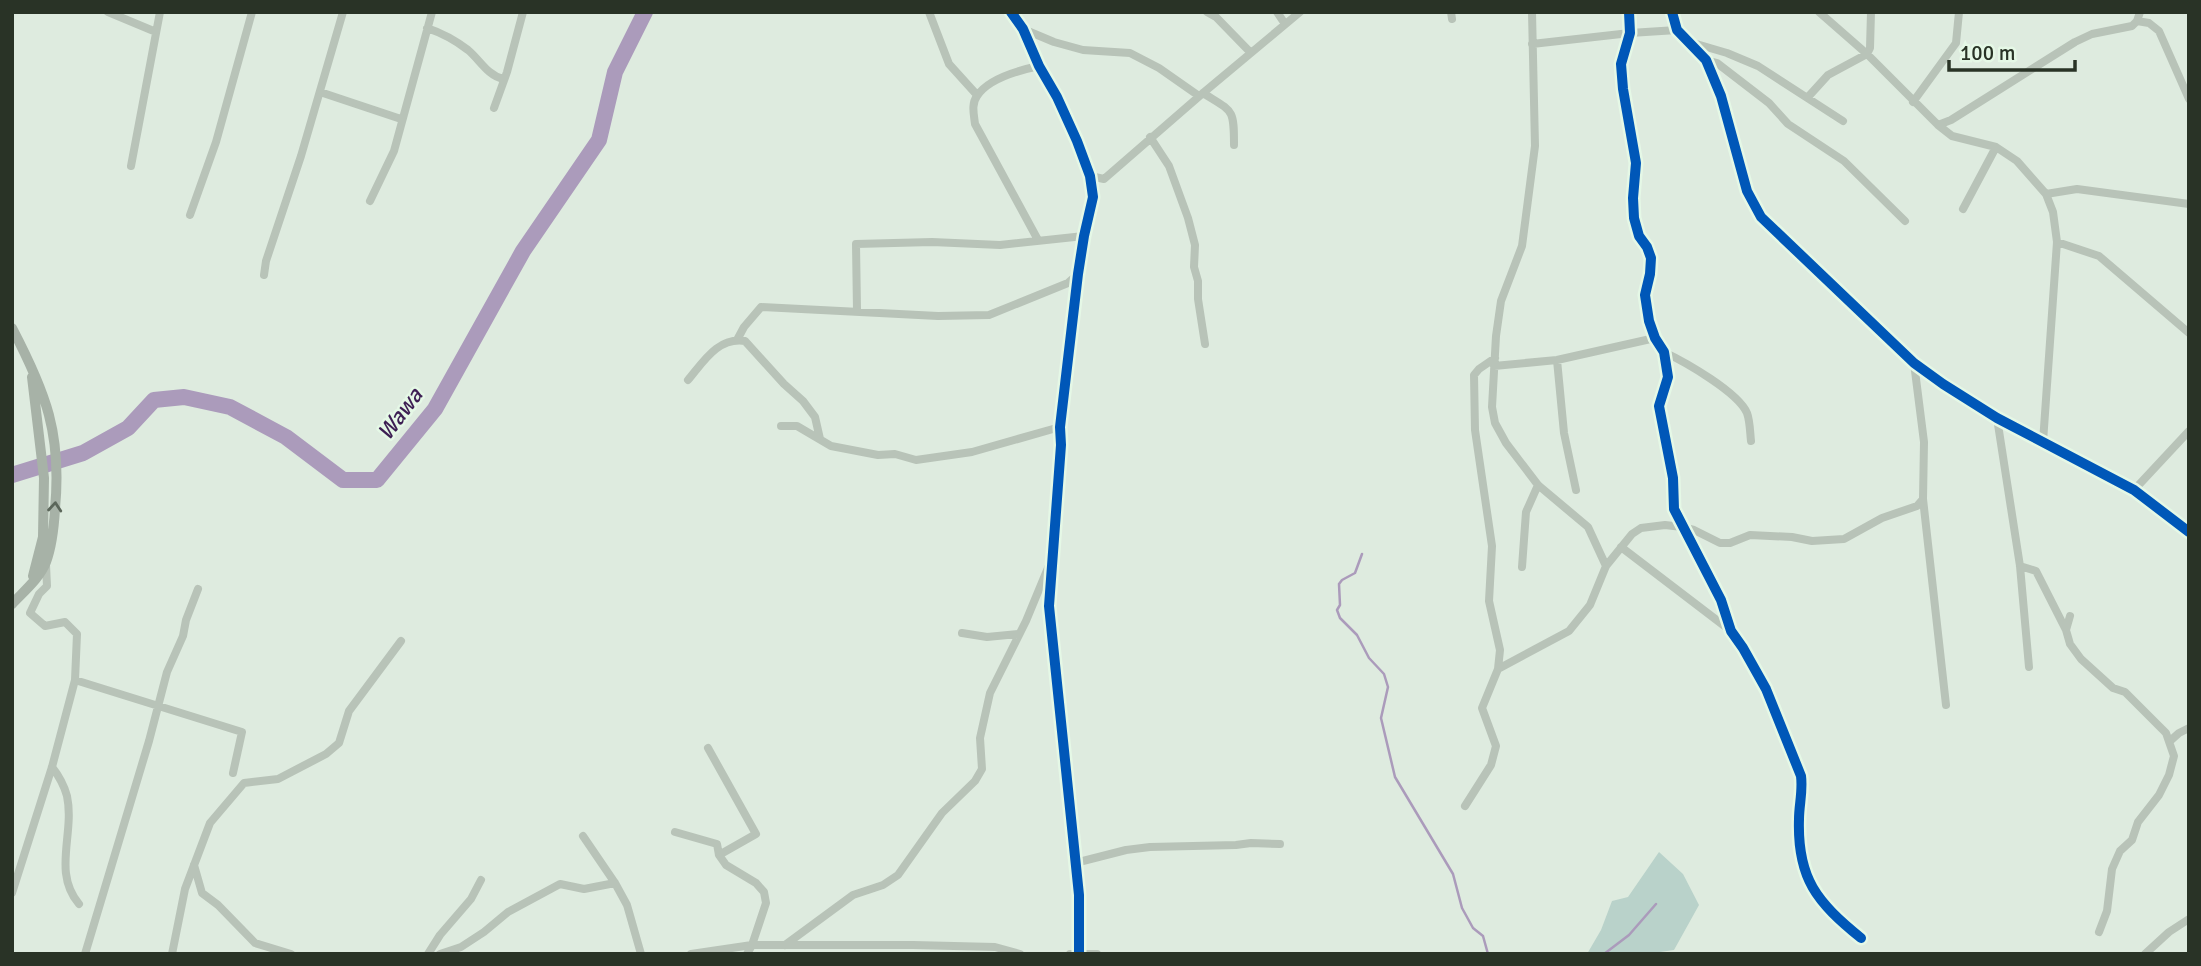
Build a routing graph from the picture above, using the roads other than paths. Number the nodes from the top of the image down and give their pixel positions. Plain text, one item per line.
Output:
1 (108, 12) edge
2 (160, 12) edge
3 (252, 12) edge
4 (343, 12) edge
5 (432, 12) edge
6 (523, 12) edge
7 (929, 12) edge
8 (1012, 12) edge
9 (1207, 12) edge
10 (1277, 12) edge
11 (1300, 12) edge
12 (1532, 12) edge
13 (1629, 12) edge
14 (1672, 12) edge
15 (1819, 12) edge
16 (1871, 12) edge
17 (1959, 12) edge
18 (2138, 17) edge
19 (1286, 24) junction
20 (427, 28) junction
21 (1023, 29) junction
22 (1678, 30) junction
23 (156, 32) junction
24 (1630, 33) junction
25 (1692, 43) junction
26 (1532, 44) junction
27 (1251, 53) junction
28 (1867, 54) junction
29 (1706, 60) junction
30 (1039, 66) junction
31 (503, 79) junction
32 (320, 92) junction
33 (1201, 94) junction
34 (977, 95) junction
35 (1808, 97) junction
36 (2189, 99) edge
37 (1913, 102) junction
38 (494, 108) dead end
39 (401, 119) junction
40 (1843, 121) dead end
41 (1938, 125) junction
42 (1150, 137) junction
43 (1234, 145) dead end
44 (1996, 147) junction
45 (131, 166) dead end
46 (1090, 176) junction
47 (1104, 179) junction
48 (2046, 194) junction
49 (1093, 197) junction
50 (370, 201) dead end
51 (2189, 204) edge
52 (1963, 209) dead end
53 (191, 215) dead end
54 (1905, 221) dead end
55 (1084, 236) junction
56 (1038, 240) junction
57 (2057, 242) junction
58 (1078, 274) junction
59 (264, 275) dead end
60 (857, 310) junction
61 (12, 328) edge
62 (2189, 333) edge
63 (1655, 338) junction
64 (737, 340) junction
65 (1205, 344) dead end
66 (1664, 352) junction
67 (1557, 360) junction
68 (1494, 362) junction
69 (31, 363) junction
70 (1914, 363) junction
71 (688, 380) dead end
72 (1997, 418) junction
73 (781, 426) dead end
74 (1060, 427) junction
75 (2189, 431) edge
76 (820, 439) junction
77 (1751, 441) dead end
78 (2043, 442) junction
79 (1538, 485) junction
80 (1576, 490) dead end
81 (2134, 490) junction
82 (1923, 499) junction
83 (1682, 527) junction
84 (2189, 532) edge
85 (1621, 547) junction
86 (1052, 560) junction
87 (46, 564) junction
88 (1606, 566) junction
89 (2020, 566) junction
90 (1522, 567) dead end
91 (31, 584) junction
92 (198, 589) dead end
93 (12, 604) edge
94 (2070, 616) dead end
95 (2066, 630) junction
96 (1731, 631) junction
97 (962, 633) dead end
98 (1019, 634) junction
99 (401, 641) dead end
100 (2029, 667) dead end
101 (1498, 669) junction
102 (75, 680) junction
103 (1946, 705) dead end
104 (157, 706) junction
105 (2189, 728) edge
106 (2170, 741) junction
107 (708, 748) dead end
108 (52, 767) junction
109 (233, 773) dead end
110 (1465, 806) dead end
111 (675, 832) dead end
112 (583, 836) dead end
113 (1280, 844) dead end
114 (719, 855) junction
115 (1075, 863) junction
116 (194, 865) junction
117 (481, 880) dead end
118 (615, 883) junction
119 (12, 893) edge
120 (79, 904) dead end
121 (2189, 919) edge
122 (2099, 932) dead end
123 (1861, 938) dead end
124 (752, 945) junction
125 (785, 945) junction
126 (876, 949) edge
127 (1079, 953) edge
128 (85, 954) edge
129 (172, 954) edge
130 (290, 954) edge
131 (428, 954) edge
132 (440, 954) edge
133 (642, 954) edge
134 (691, 954) edge
135 (747, 954) edge
136 (1020, 954) edge
137 (1070, 954) edge
138 (1097, 954) edge
139 (2145, 954) edge

1 - 23 street
2 - 23 street
3 - 53 street
4 - 32 street
5 - 20 street
6 - 31 street
7 - 34 street
8 - 21 street
9 - 27 street
10 - 19 street
11 - 19 street
12 - 26 street
13 - 24 street
14 - 22 street
15 - 28 street
16 - 28 street
17 - 37 street
18 - 36 street
18 - 41 street
19 - 27 street
20 - 31 street
20 - 39 street
21 - 30 street
21 - 33 street
22 - 24 street
22 - 25 street
23 - 45 street
24 - 26 street
24 - 63 street
25 - 29 street
25 - 35 street
26 - 68 street
27 - 33 street
28 - 35 street
28 - 37 street
29 - 54 street
29 - 70 street
30 - 34 street
30 - 46 street
31 - 38 street
32 - 39 street
32 - 59 street
33 - 42 street
33 - 43 street
34 - 56 street
35 - 40 street
37 - 41 street
39 - 50 street
41 - 44 street
42 - 47 street
42 - 65 street
44 - 48 street
44 - 52 street
46 - 47 street
46 - 49 street
47 - 49 street
48 - 51 street
48 - 57 street
49 - 55 street
55 - 56 street
55 - 58 street
56 - 60 street
57 - 62 street
57 - 78 street
58 - 60 street
58 - 74 street
60 - 64 street
61 - 69 main road
63 - 66 street
63 - 67 street
64 - 71 street
64 - 76 street
66 - 77 street
66 - 83 street
67 - 68 street
67 - 80 street
68 - 79 street
68 - 101 street
87 -> 69 main road
69 - 91 main road
70 - 72 street
70 - 82 street
72 - 78 street
72 - 89 street
73 - 76 street
74 - 76 street
74 - 86 street
75 - 81 street
78 - 81 street
79 - 88 street
79 - 90 street
81 - 84 street
82 - 83 street
82 - 103 street
83 - 85 street
83 - 96 street
85 - 88 street
85 - 96 street
86 - 98 street
86 - 115 street
87 - 91 main road
87 - 102 street
88 - 101 street
89 - 95 street
89 - 100 street
91 - 93 main road
92 - 104 street
94 - 95 street
95 - 106 street
96 - 123 street
97 - 98 street
98 - 125 street
99 - 116 street
101 - 110 street
102 - 104 street
102 - 108 street
104 - 109 street
104 - 128 street
105 - 106 street
106 - 122 street
107 - 114 street
108 - 119 street
108 - 120 street
111 - 114 street
112 - 118 street
113 - 115 street
114 - 124 street
115 - 127 street
116 - 129 street
116 - 130 street
117 - 131 street
118 - 132 street
118 - 133 street
121 - 139 street
124 - 125 street
124 - 134 street
124 - 135 street
125 - 126 street
126 - 136 street
127 - 137 street
127 - 138 street

